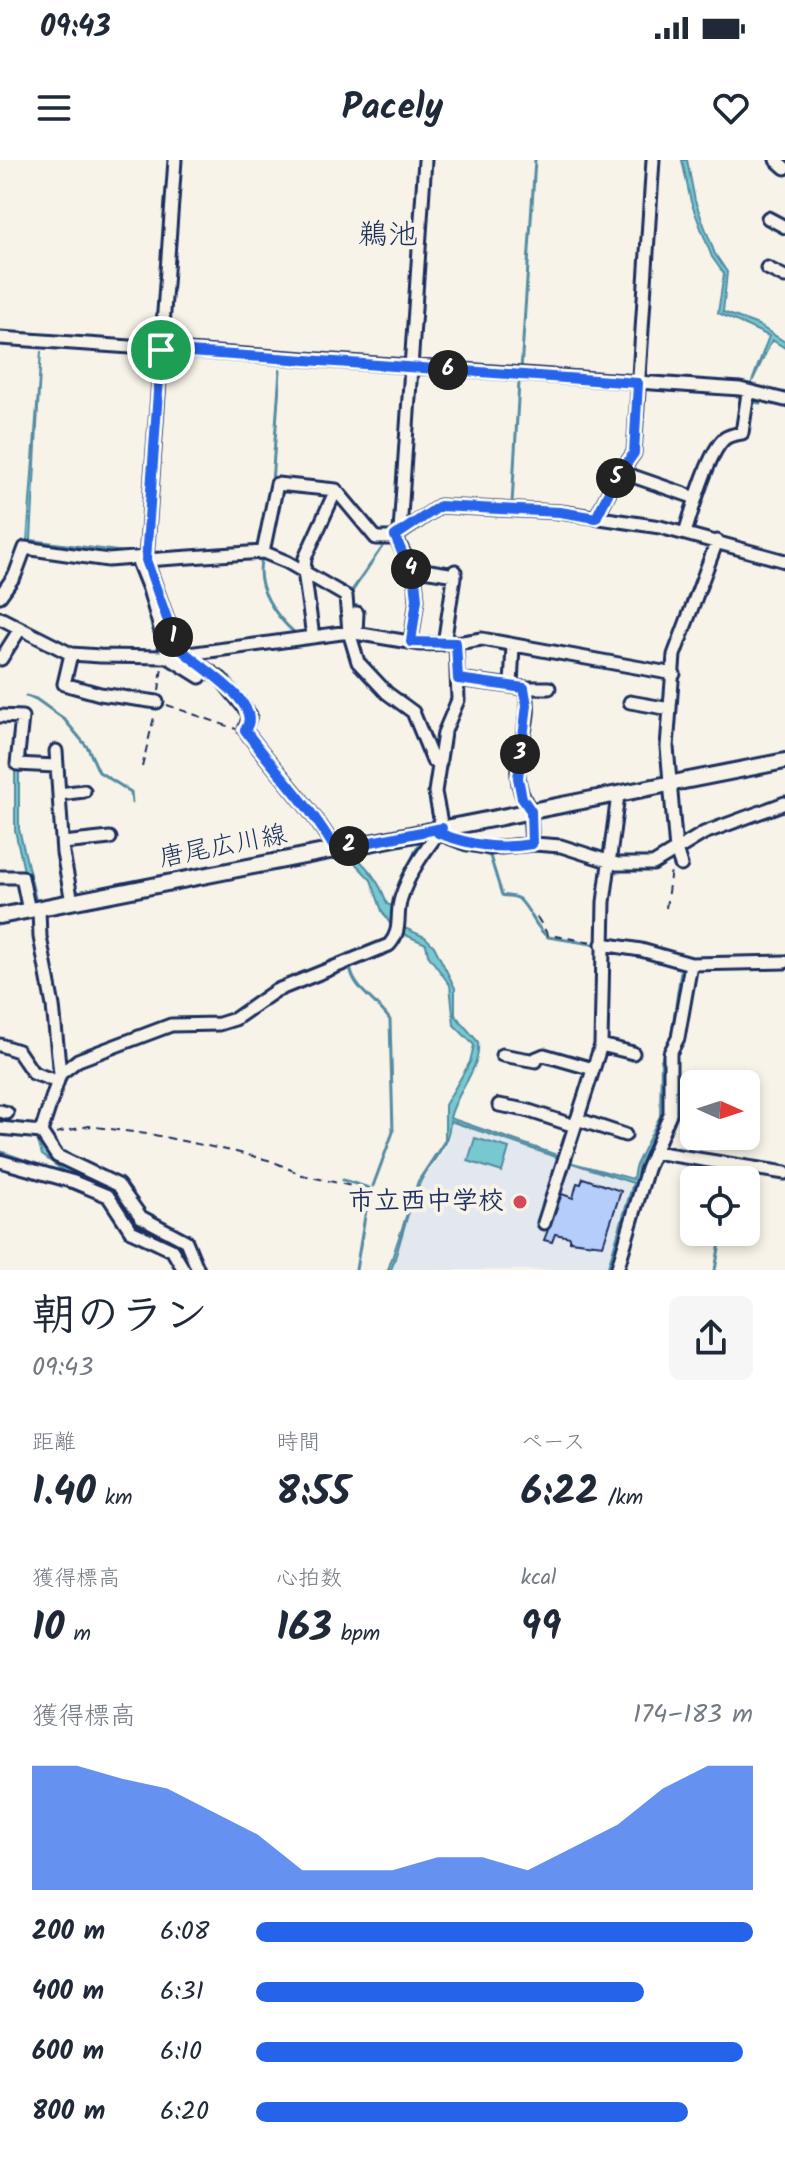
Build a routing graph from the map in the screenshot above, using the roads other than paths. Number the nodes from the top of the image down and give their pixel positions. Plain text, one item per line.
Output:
1 (175, 160) edge
2 (425, 160) edge
3 (653, 160) edge
4 (776, 160) edge
5 (785, 168) edge
6 (768, 218) dead end
7 (785, 227) edge
8 (767, 268) dead end
9 (785, 277) edge
10 (0, 338) edge
11 (161, 350) junction
12 (410, 367) junction
13 (638, 383) junction
14 (748, 393) junction
15 (785, 400) edge
16 (621, 472) junction
17 (336, 490) junction
18 (696, 498) junction
19 (596, 518) junction
20 (685, 533) junction
21 (398, 534) junction
22 (717, 541) junction
23 (263, 552) junction
24 (143, 559) junction
25 (785, 561) edge
26 (414, 570) junction
27 (304, 571) junction
28 (0, 596) edge
29 (357, 613) dead end
30 (0, 618) edge
31 (20, 629) junction
32 (352, 632) junction
33 (313, 637) junction
34 (411, 642) junction
35 (450, 644) junction
36 (513, 645) junction
37 (71, 654) junction
38 (183, 654) junction
39 (168, 657) junction
40 (1, 659) edge
41 (674, 674) junction
42 (200, 677) dead end
43 (458, 679) junction
44 (511, 686) junction
45 (524, 688) junction
46 (549, 688) dead end
47 (157, 702) road end
48 (630, 702) dead end
49 (670, 709) junction
50 (0, 716) edge
51 (56, 751) dead end
52 (785, 761) edge
53 (440, 763) junction
54 (55, 766) junction
55 (669, 784) junction
56 (84, 791) dead end
57 (59, 794) junction
58 (618, 795) junction
59 (785, 803) edge
60 (531, 811) junction
61 (437, 830) junction
62 (110, 838) dead end
63 (63, 843) junction
64 (532, 844) junction
65 (341, 848) junction
66 (674, 851) junction
67 (612, 866) junction
68 (675, 868) road end
69 (0, 877) edge
70 (72, 902) junction
71 (34, 910) junction
72 (0, 916) edge
73 (602, 944) junction
74 (785, 962) edge
75 (691, 964) junction
76 (0, 1045) edge
77 (601, 1045) junction
78 (633, 1053) dead end
79 (502, 1055) dead end
80 (593, 1069) junction
81 (58, 1077) junction
82 (499, 1105) dead end
83 (576, 1122) junction
84 (0, 1128) edge
85 (42, 1134) junction
86 (625, 1135) dead end
87 (654, 1152) junction
88 (0, 1161) edge
89 (785, 1173) edge
90 (108, 1189) junction
91 (544, 1223) dead end
92 (184, 1270) edge
93 (198, 1270) edge
94 (617, 1270) edge

1 - 11 street
2 - 12 street
3 - 13 street
4 - 5 street
6 - 7 street
8 - 9 street
10 - 11 street
11 - 12 street
11 - 24 street
12 - 13 street
12 - 21 street
13 - 14 street
13 - 16 street
14 - 15 street
14 - 18 street
16 - 18 street
16 - 19 street
17 - 21 street
17 - 23 street
17 - 27 street
18 - 20 street
19 - 20 street
19 - 21 street
20 - 22 street
21 - 26 street
22 - 25 street
22 - 41 street
23 - 24 street
23 - 27 street
24 - 28 street
24 - 38 street
24 - 39 street
26 - 34 street
26 - 35 street
27 - 32 street
27 - 33 street
29 - 32 street
30 - 31 street
31 - 37 street
31 - 40 street
32 - 33 street
32 - 34 street
32 - 53 street
33 - 38 street
34 - 35 street
35 - 36 street
35 - 43 street
36 - 41 street
36 - 44 street
37 - 39 street
37 - 47 street
38 - 39 street
38 - 65 street
39 - 42 street
41 - 49 street
43 - 44 street
43 - 53 street
44 - 45 street
45 - 46 street
45 - 60 street
48 - 49 street
49 - 55 street
50 - 54 street
51 - 54 street
52 - 55 main road, 唐尾広川線
53 - 61 street
54 - 57 street
55 - 58 main road, 唐尾広川線
55 - 66 street
56 - 57 street
57 - 63 street
58 - 60 main road, 唐尾広川線
58 - 67 street
59 - 66 street
60 - 61 main road, 唐尾広川線
60 - 64 street
61 - 64 street
61 - 65 main road, 唐尾広川線
61 - 81 street
62 - 63 street
63 - 70 street
64 - 67 street
65 - 70 main road, 唐尾広川線
66 - 67 street
66 - 68 street
67 - 73 street
69 - 71 street
70 - 71 main road, 唐尾広川線
71 - 72 main road, 唐尾広川線
71 - 81 street
73 - 75 street
73 - 77 street
74 - 75 street
75 - 87 street
76 - 81 street
77 - 78 street
77 - 80 street
79 - 80 street
80 - 83 street
81 - 85 street
82 - 83 street
83 - 86 street
83 - 91 street
84 - 85 street
85 - 90 street
87 - 89 street
87 - 94 street
88 - 90 street
90 - 92 street
90 - 93 street

